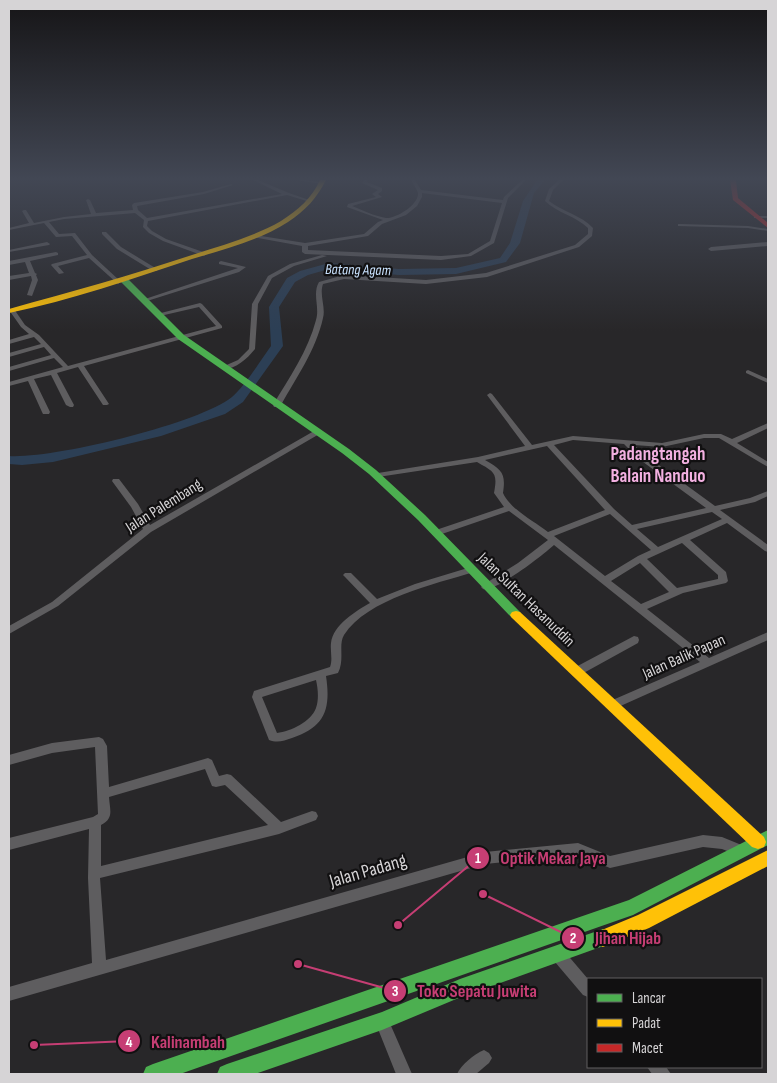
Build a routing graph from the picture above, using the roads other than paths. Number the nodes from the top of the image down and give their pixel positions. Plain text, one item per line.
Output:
1 (53, 231) edge
2 (150, 231) edge
3 (264, 231) edge
4 (371, 231) edge
5 (495, 231) edge
6 (591, 231) edge
7 (104, 233) dead end
8 (254, 237) junction
9 (48, 244) dead end
10 (768, 244) edge
11 (305, 245) junction
12 (711, 249) dead end
13 (9, 251) edge
14 (56, 254) dead end
15 (204, 254) junction
16 (332, 254) junction
17 (90, 256) junction
18 (27, 260) junction
19 (9, 263) edge
20 (221, 263) dead end
21 (155, 270) junction
22 (61, 273) dead end
23 (34, 274) junction
24 (9, 278) edge
25 (121, 281) junction
26 (30, 295) dead end
27 (145, 300) junction
28 (10, 310) edge
29 (160, 314) junction
30 (34, 335) junction
31 (182, 337) junction
32 (9, 342) edge
33 (45, 345) junction
34 (9, 355) edge
35 (56, 356) junction
36 (80, 365) junction
37 (67, 368) junction
38 (9, 370) edge
39 (53, 372) junction
40 (229, 372) junction
41 (748, 372) dead end
42 (30, 378) junction
43 (768, 381) edge
44 (12, 383) edge
45 (490, 396) dead end
46 (105, 404) dead end
47 (70, 405) dead end
48 (277, 405) junction
49 (46, 412) dead end
50 (768, 425) edge
51 (317, 433) junction
52 (626, 442) junction
53 (732, 442) junction
54 (548, 443) junction
55 (530, 447) junction
56 (478, 459) junction
57 (768, 465) edge
58 (378, 475) junction
59 (116, 481) dead end
60 (768, 493) edge
61 (510, 508) junction
62 (714, 509) junction
63 (611, 511) junction
64 (728, 520) junction
65 (629, 528) junction
66 (148, 530) junction
67 (436, 533) junction
68 (551, 538) junction
69 (683, 540) junction
70 (768, 549) edge
71 (657, 551) junction
72 (641, 558) junction
73 (471, 570) junction
74 (348, 574) dead end
75 (605, 580) junction
76 (486, 587) junction
77 (676, 593) junction
78 (376, 603) junction
79 (640, 608) junction
80 (9, 630) edge
81 (768, 636) edge
82 (634, 640) dead end
83 (709, 663) junction
84 (576, 672) junction
85 (321, 675) junction
86 (612, 705) junction
87 (9, 760) edge
88 (103, 794) junction
89 (312, 816) dead end
90 (95, 822) junction
91 (279, 828) junction
92 (763, 839) edge
93 (9, 844) edge
94 (740, 850) junction
95 (765, 864) edge
96 (96, 873) junction
97 (558, 954) junction
98 (99, 967) junction
99 (587, 989) edge
100 (9, 994) edge
101 (382, 1021) junction
102 (484, 1058) dead end
103 (153, 1074) edge
104 (227, 1074) edge
105 (404, 1074) edge
106 (465, 1074) edge

1 - 17 street
2 - 15 street
3 - 8 main road
4 - 11 street
5 - 16 street
6 - 48 street
7 - 21 street
8 - 11 street
8 - 15 main road
9 - 13 street
10 - 12 street
11 - 16 street
14 - 18 street
15 - 21 main road
16 - 40 street
17 - 22 street
17 - 25 street
18 - 19 street
18 - 23 street
20 - 27 street
21 - 25 main road
23 - 24 street
23 - 26 street
25 - 27 main road, Jalan Sultan Hasanuddin
25 - 28 main road
27 - 29 main road, Jalan Sultan Hasanuddin
28 - 30 street
29 - 31 main road, Jalan Sultan Hasanuddin
29 - 31 street
30 - 32 street
30 - 33 street
31 - 36 street
31 - 40 main road, Jalan Sultan Hasanuddin
33 - 34 street
33 - 35 street
35 - 37 street
35 - 38 street
36 - 37 street
36 - 46 street
37 - 39 street
38 - 44 street
39 - 42 street
39 - 47 street
40 - 48 main road, Jalan Sultan Hasanuddin
41 - 43 street
42 - 44 street
42 - 49 street
45 - 55 street
48 - 51 main road, Jalan Sultan Hasanuddin
50 - 53 street
51 - 58 main road, Jalan Sultan Hasanuddin
51 - 66 street, Jalan Palembang
52 - 53 street
52 - 54 street
52 - 62 street
53 - 57 street
54 - 55 street
54 - 63 street
55 - 56 street
56 - 58 street
56 - 61 street
58 - 67 main road, Jalan Sultan Hasanuddin
59 - 66 street
60 - 62 street
61 - 67 street
61 - 68 street
62 - 64 street
62 - 65 street
63 - 65 street
63 - 68 street
64 - 69 street
64 - 70 street
65 - 71 street
66 - 80 street, Jalan Palembang
67 - 73 main road, Jalan Sultan Hasanuddin
68 - 75 street
68 - 76 street
69 - 71 street
69 - 77 street
71 - 72 street
72 - 75 street
72 - 77 street
73 - 76 main road, Jalan Sultan Hasanuddin
73 - 78 street
74 - 78 street
75 - 79 street
76 - 84 main road, Jalan Sultan Hasanuddin
77 - 79 street
78 - 85 street
79 - 83 street
81 - 83 street, Jalan Balik Papan
82 - 84 street
83 - 86 street, Jalan Balik Papan
84 - 86 main road, Jalan Sultan Hasanuddin
85 - 85 street
86 - 92 main road, Jalan Sultan Hasanuddin
87 - 88 street
88 - 90 street
88 - 91 street
89 - 91 street
90 - 93 street
90 - 96 street
91 - 96 street
92 - 94 main road
94 - 98 street, Jalan Padang
94 - 103 main road
95 - 97 main road
96 - 98 street
97 - 99 street
97 - 101 main road
98 - 100 street, Jalan Padang
101 - 104 main road
101 - 105 street
102 - 106 street

